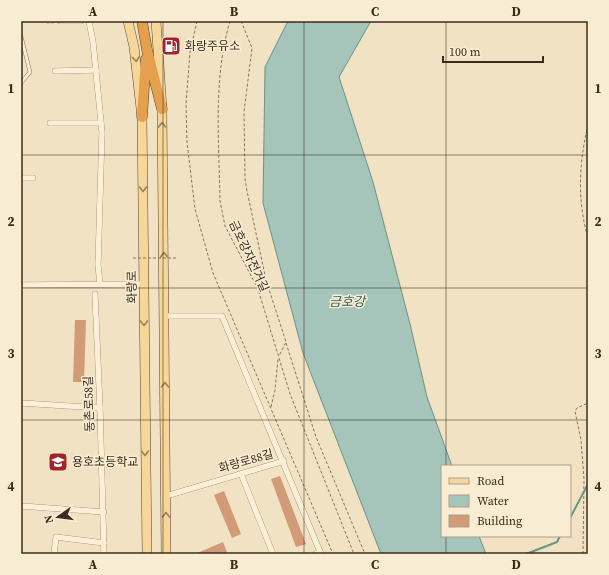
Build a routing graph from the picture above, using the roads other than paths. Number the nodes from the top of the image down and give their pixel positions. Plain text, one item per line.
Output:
1 (60, 21) edge
2 (81, 21) edge
3 (89, 21) edge
4 (128, 21) edge
5 (142, 21) edge
6 (156, 21) edge
7 (21, 36) edge
8 (147, 50) junction
9 (96, 70) junction
10 (55, 71) dead end
11 (21, 83) edge
12 (162, 109) junction
13 (142, 117) junction
14 (50, 123) dead end
15 (102, 123) junction
16 (21, 178) edge
17 (33, 178) dead end
18 (100, 284) junction
19 (144, 284) junction
20 (21, 285) edge
21 (95, 294) dead end
22 (165, 316) junction
23 (21, 403) edge
24 (100, 408) junction
25 (284, 462) junction
26 (241, 474) junction
27 (166, 496) junction
28 (21, 506) edge
29 (104, 512) junction
30 (104, 543) junction
31 (319, 553) edge
32 (54, 554) edge
33 (104, 554) edge
34 (147, 554) edge
35 (166, 554) edge
36 (273, 554) edge

1 - 2 street
3 - 9 street
4 -> 13 main road, 화랑로
5 - 8 highway
6 - 12 main road
7 - 11 lane
8 - 12 highway
8 - 13 highway
9 - 10 street
9 - 15 street
22 -> 12 main road
13 -> 19 main road, 화랑로
14 - 15 street
15 - 18 street
16 - 17 street
18 - 19 street
18 - 20 street
19 -> 34 main road, 화랑로
21 - 24 street, 동촌로58길
22 - 25 street
27 -> 22 main road
23 - 24 street
24 - 29 street, 동촌로58길
25 - 26 street, 화랑로88길
25 - 31 street, 화랑로88길
26 - 27 street, 화랑로88길
26 - 36 street
35 -> 27 main road
28 - 29 street
29 - 30 street, 동촌로58길
30 - 32 street
30 - 33 street, 동촌로58길

